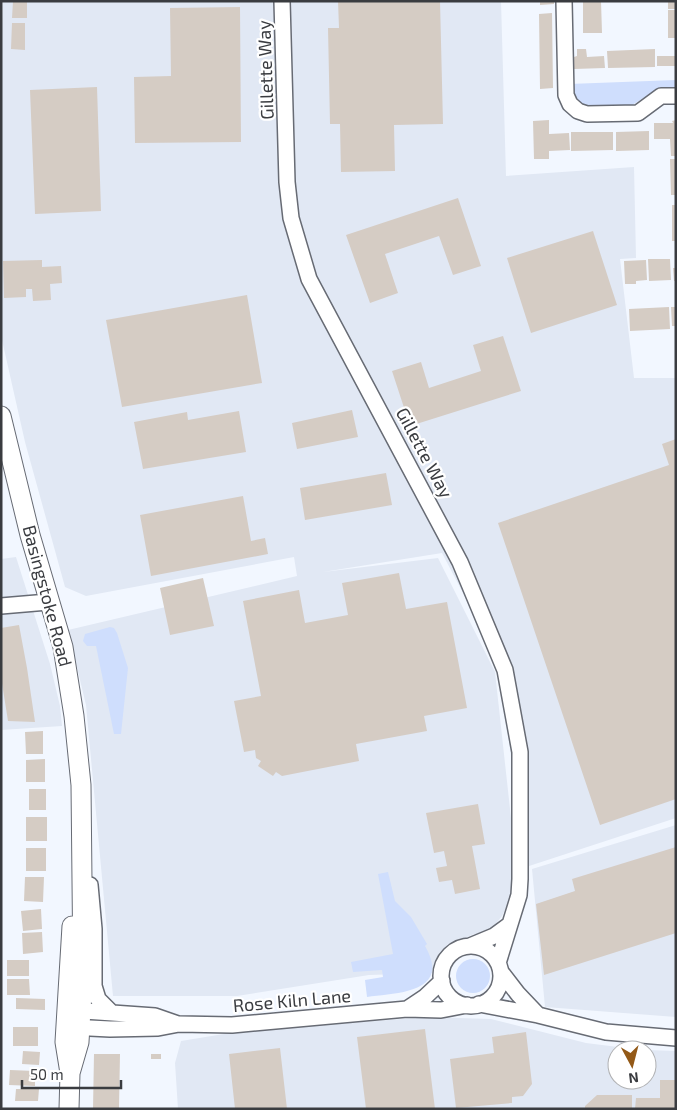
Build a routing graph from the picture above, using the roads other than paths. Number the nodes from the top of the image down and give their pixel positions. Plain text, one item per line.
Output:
1 (282, 1) edge
2 (564, 1) edge
3 (676, 96) edge
4 (1, 416) edge
5 (48, 602) junction
6 (1, 606) edge
7 (81, 869) junction
8 (509, 926) junction
9 (470, 946) junction
10 (500, 968) junction
11 (442, 981) junction
12 (473, 1005) junction
13 (407, 1009) junction
14 (111, 1012) junction
15 (538, 1015) junction
16 (73, 1019) junction
17 (179, 1024) junction
18 (676, 1038) edge
19 (69, 1109) edge

1 - 8 street, Gillette Way
2 - 3 street
4 - 5 main road, Basingstoke Road
5 - 6 street
5 - 7 main road, Basingstoke Road
7 - 14 street
7 - 16 main road, Basingstoke Road
8 - 9 street
8 - 10 street, Gillette Way
9 - 10 street
9 - 11 street
10 - 12 street
10 - 15 street
11 - 12 street
11 - 13 street, Rose Kiln Lane
12 - 13 street, Rose Kiln Lane
12 - 15 street, Rose Kiln Lane
13 - 17 street, Rose Kiln Lane
14 - 16 street, Rose Kiln Lane
14 - 17 street, Rose Kiln Lane
15 - 18 street, Rose Kiln Lane
16 - 17 street, Rose Kiln Lane
16 - 19 main road, Basingstoke Road

